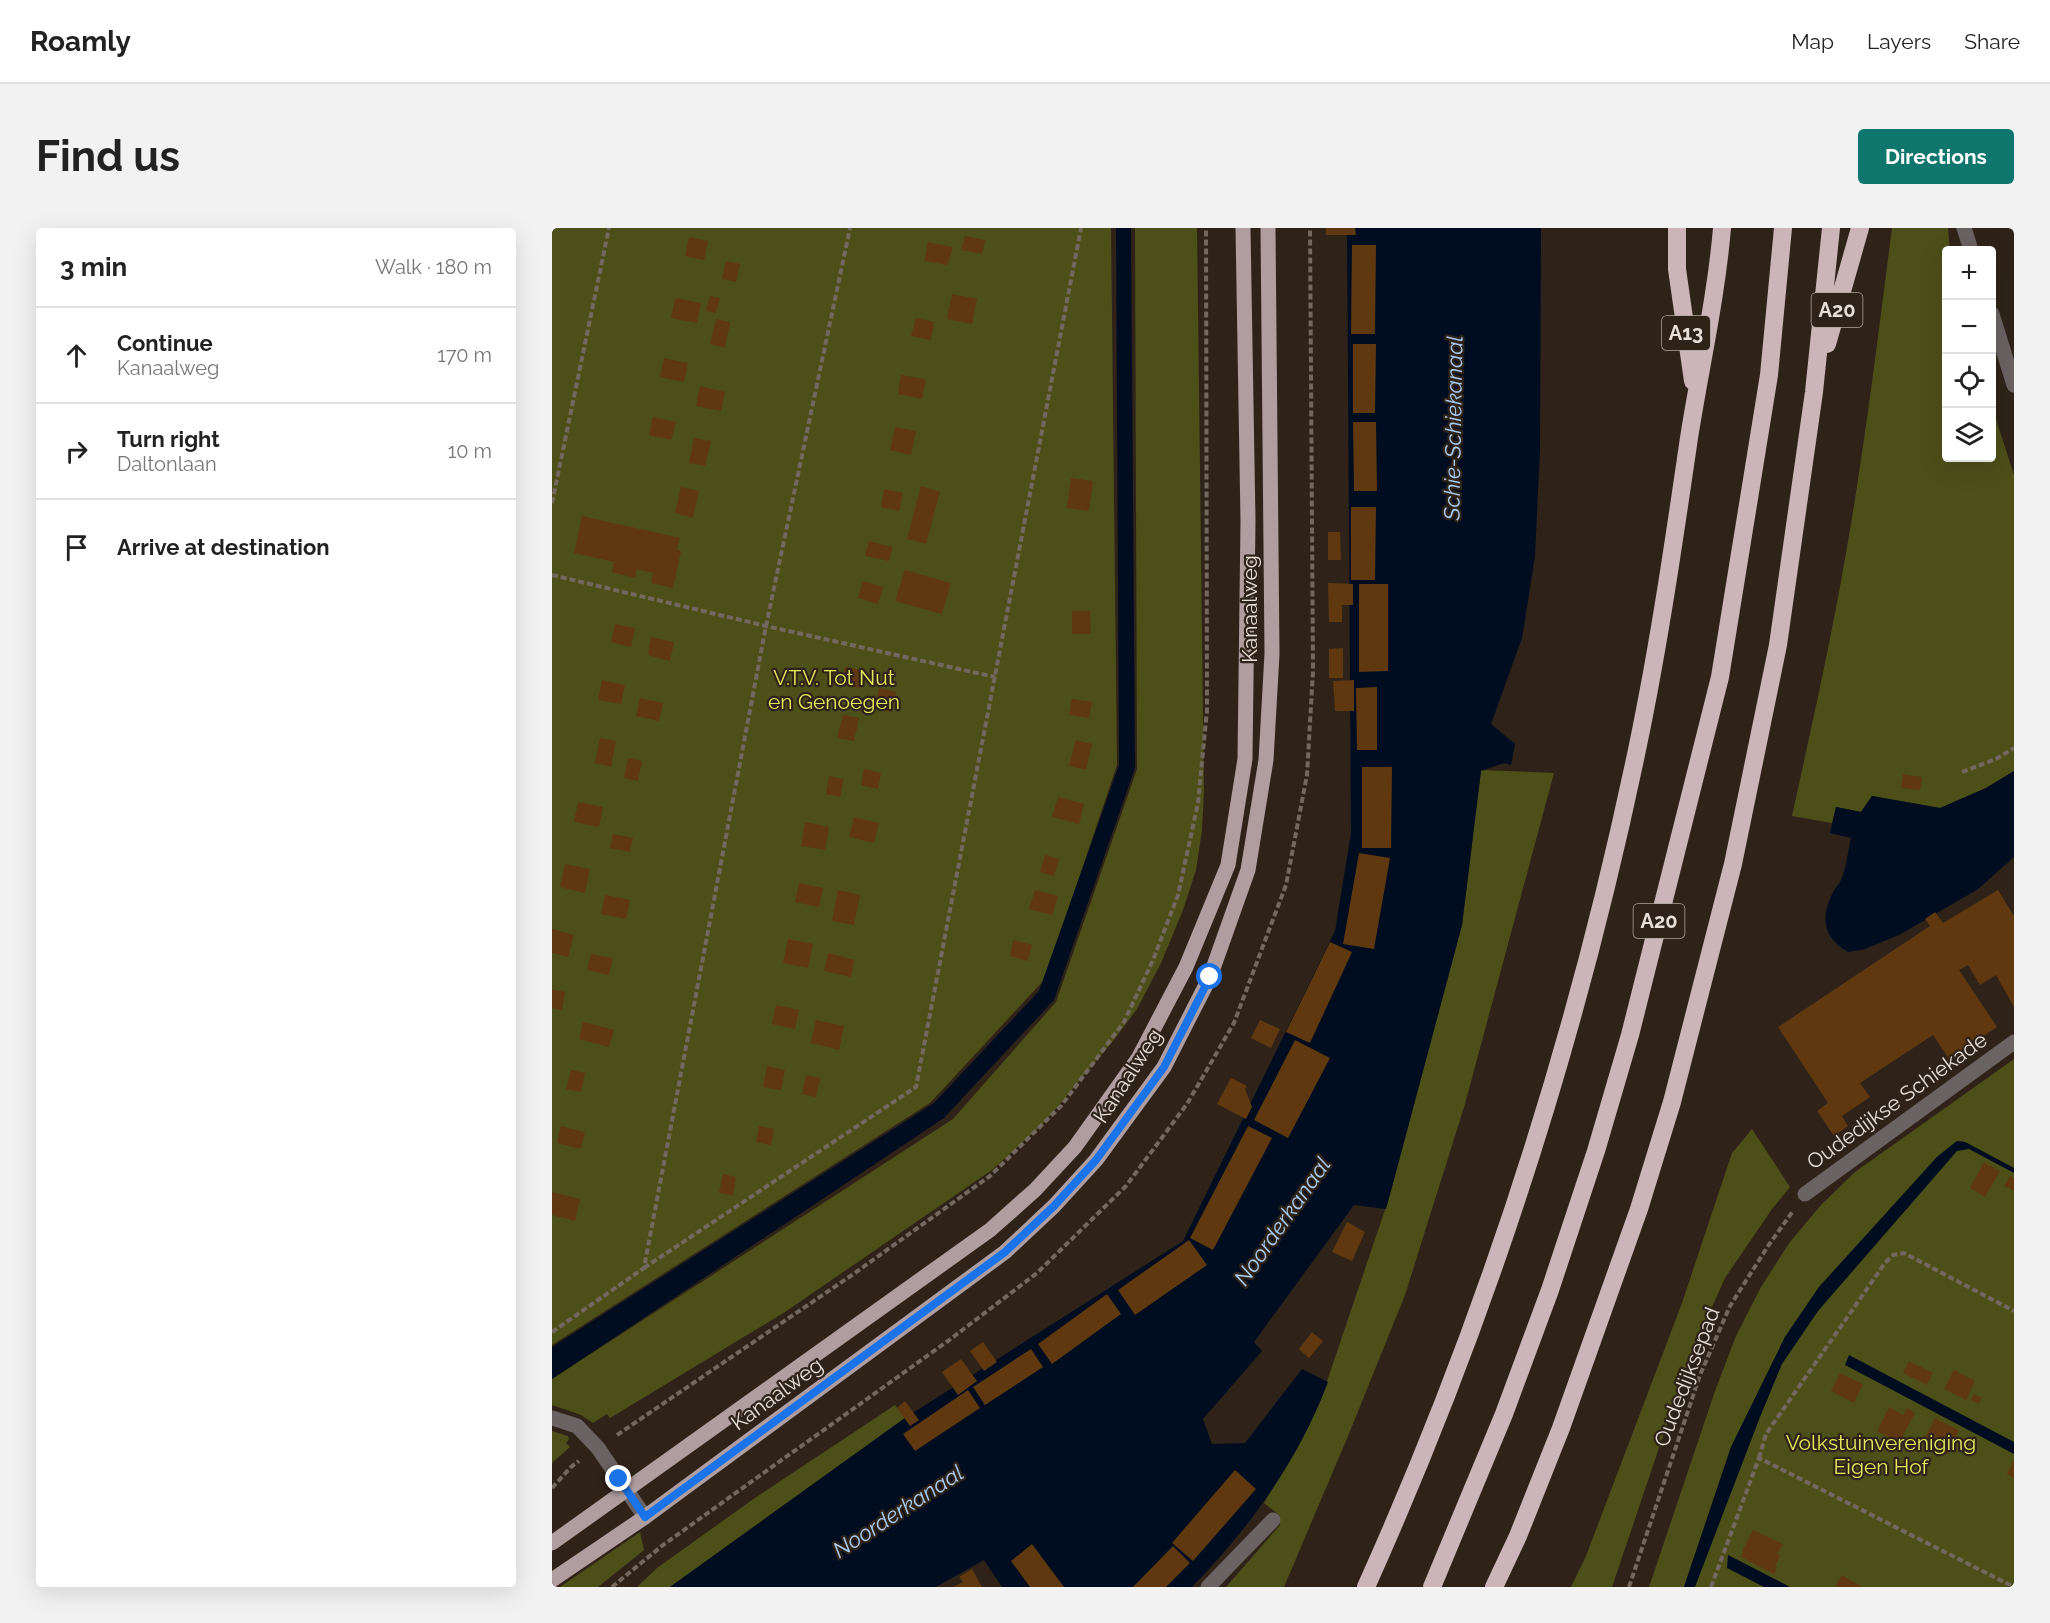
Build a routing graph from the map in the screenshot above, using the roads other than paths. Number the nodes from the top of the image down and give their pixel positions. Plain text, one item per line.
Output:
1 (1243, 228) edge
2 (1268, 228) edge
3 (1677, 228) edge
4 (1722, 228) edge
5 (1782, 228) edge
6 (1831, 228) edge
7 (1860, 228) edge
8 (1964, 228) edge
9 (1970, 246) edge
10 (1996, 327) edge
11 (2014, 385) edge
12 (1814, 392) junction
13 (1695, 397) junction
14 (2014, 1042) edge
15 (1805, 1194) road end
16 (552, 1418) edge
17 (626, 1488) junction
18 (645, 1517) junction
19 (1273, 1520) dead end
20 (552, 1542) edge
21 (552, 1580) edge
22 (1208, 1587) edge
23 (1366, 1587) edge
24 (1432, 1587) edge
25 (1494, 1587) edge

1 - 17 main road, Kanaalweg
2 - 18 main road, Kanaalweg
3 - 13 highway, A13
4 - 13 highway
5 - 24 highway, A20
6 - 12 highway, A20
7 - 12 highway, A20
8 - 9 street
10 - 11 street
12 - 25 highway, A20
13 - 23 highway
14 - 15 street, Oudedijkse Schiekade
16 - 17 street
17 - 18 street
17 - 20 main road, Kanaalweg
18 - 21 main road, Kanaalweg
19 - 22 street

